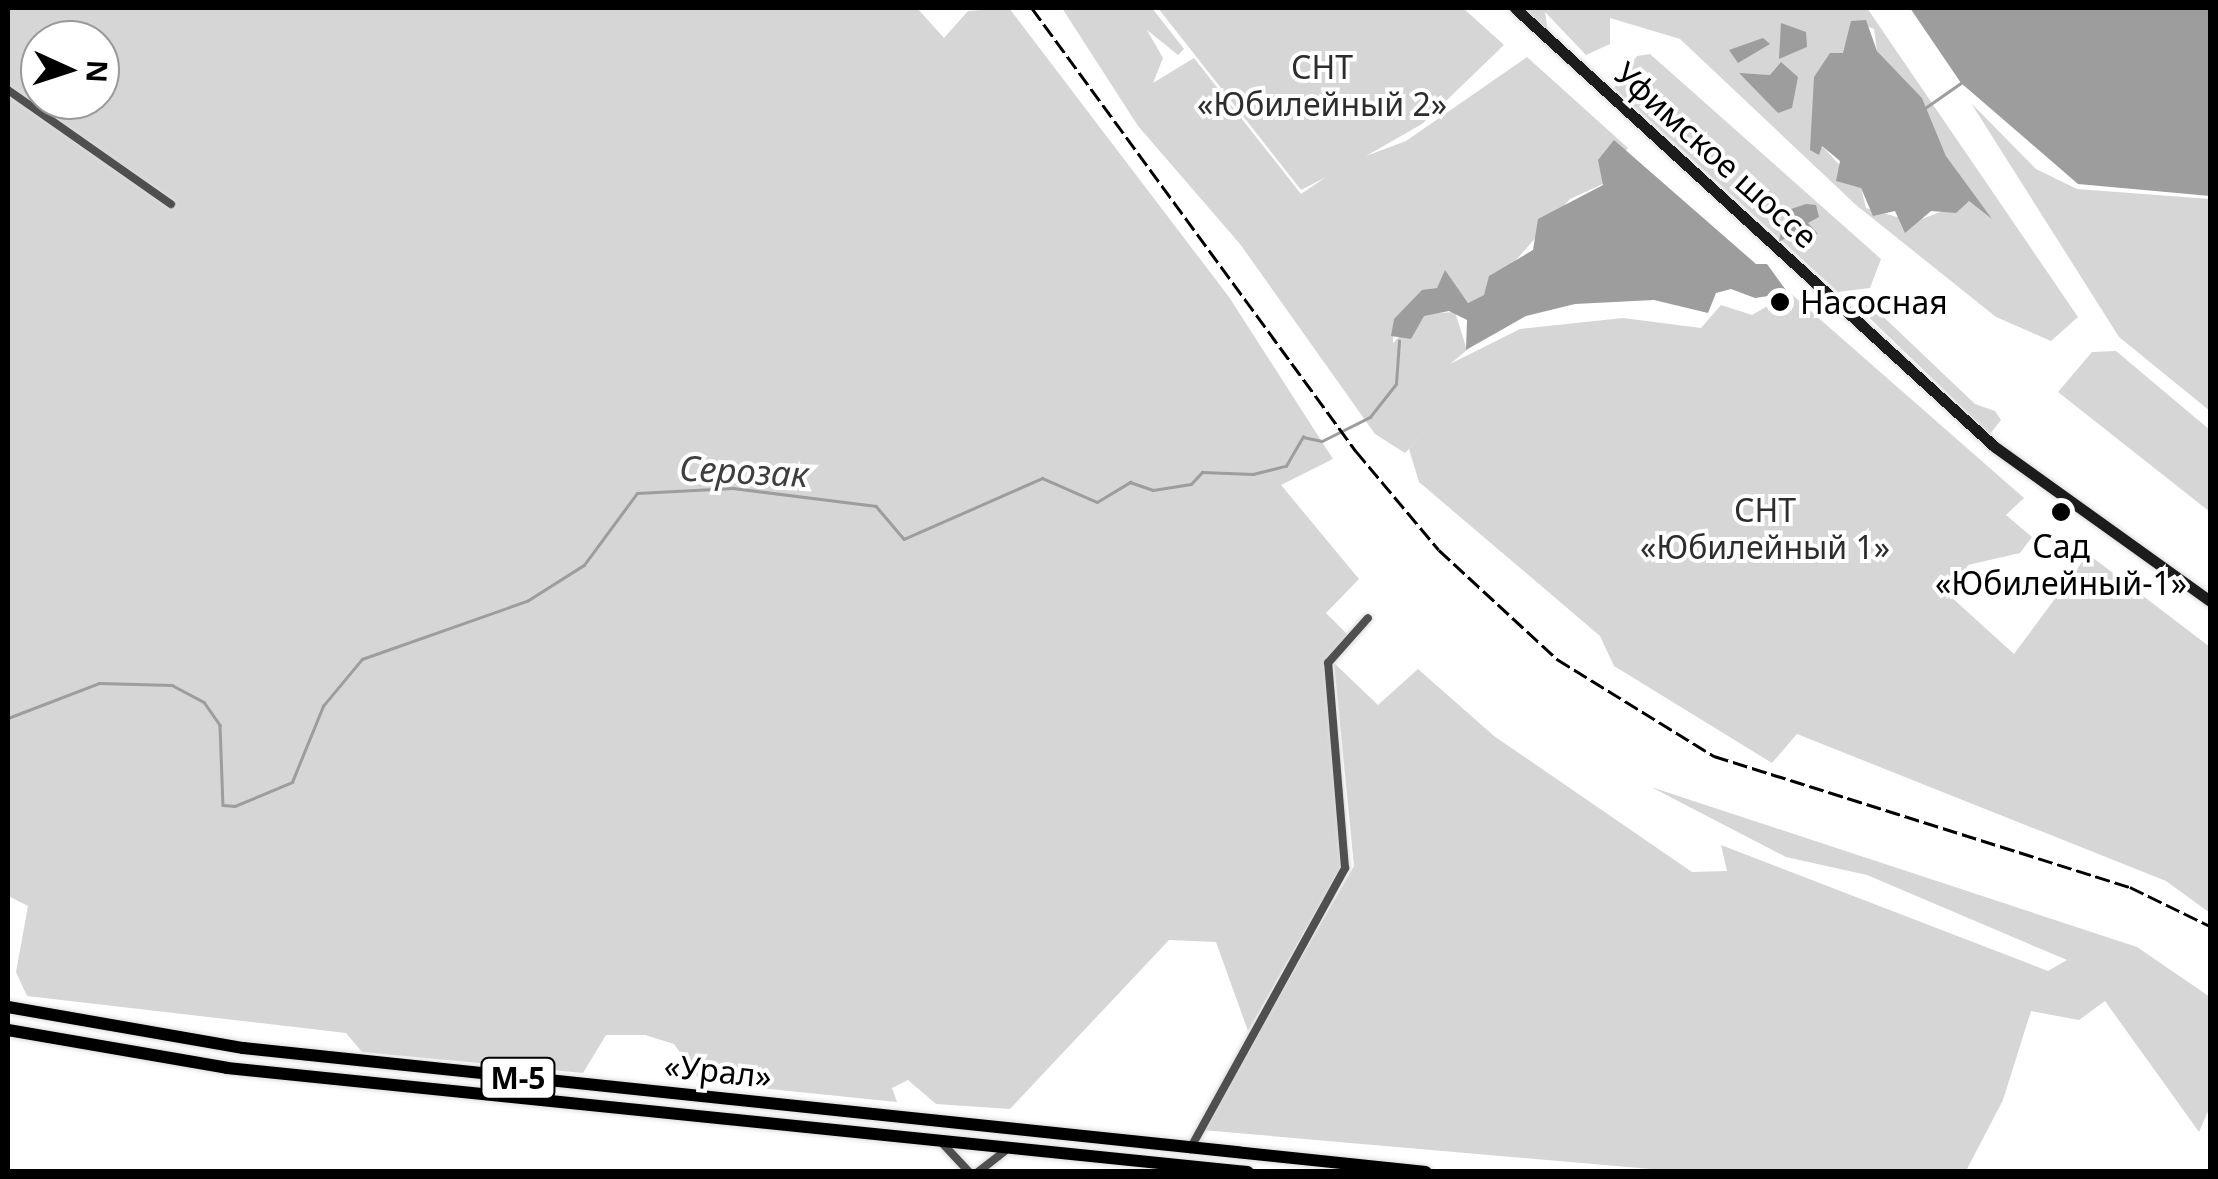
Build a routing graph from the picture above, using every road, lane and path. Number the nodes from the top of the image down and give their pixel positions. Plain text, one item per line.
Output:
1 (1515, 8) edge
2 (8, 90) edge
3 (172, 204) dead end
4 (2210, 601) edge
5 (1368, 618) dead end
6 (8, 1007) edge
7 (8, 1030) edge
8 (920, 1138) junction
9 (1017, 1148) junction
10 (1190, 1148) junction
11 (969, 1172) edge
12 (978, 1172) edge
13 (1248, 1172) edge
14 (1426, 1172) edge

1 - 4 main road, Уфимское шоссе
2 - 3 street
5 - 10 street
6 - 10 main road, «Урал» / М-5
7 - 8 main road, «Урал» / М-5
8 - 9 main road, «Урал» / М-5
8 - 11 street
9 - 12 street
9 - 13 main road, «Урал» / М-5
10 - 14 main road, «Урал» / М-5

